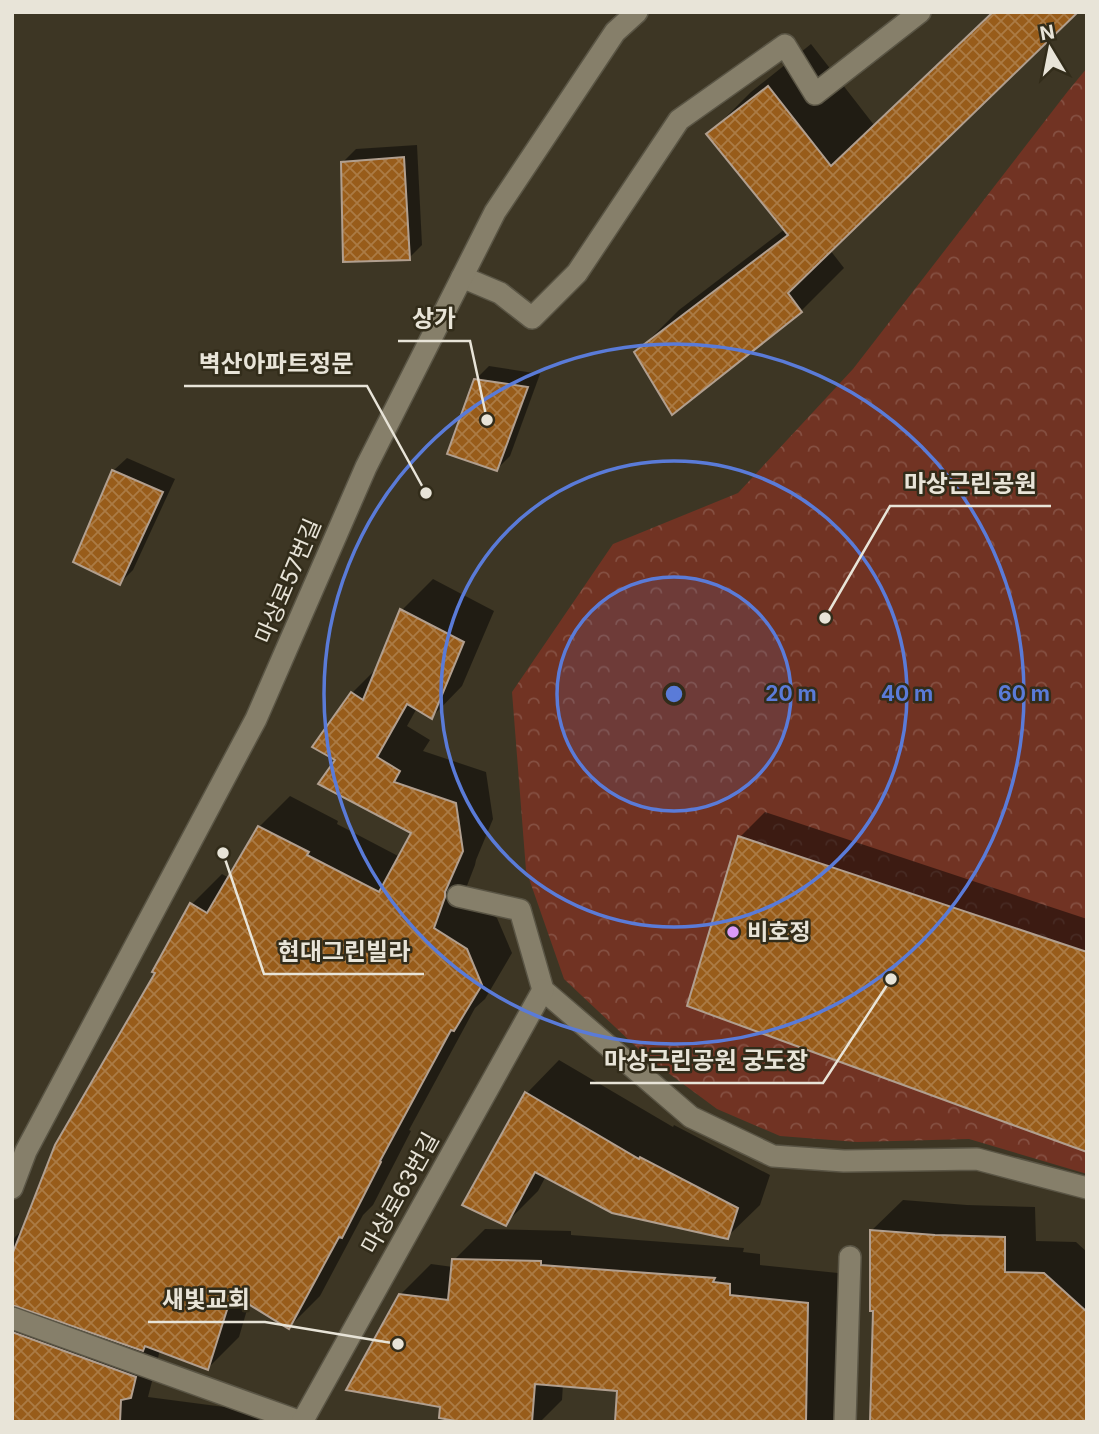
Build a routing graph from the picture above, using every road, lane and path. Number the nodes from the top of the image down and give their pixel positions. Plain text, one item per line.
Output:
1 (637, 12) edge
2 (920, 12) edge
3 (463, 277) junction
4 (458, 895) dead end
5 (543, 990) junction
6 (12, 1188) edge
7 (1087, 1188) edge
8 (850, 1256) dead end
9 (12, 1318) edge
10 (302, 1422) edge
11 (845, 1422) edge

1 - 3 street, 마상로57번길
2 - 3 street
3 - 6 street, 마상로57번길
4 - 5 street
5 - 7 street
5 - 10 street, 마상로63번길
8 - 11 street
9 - 10 street

